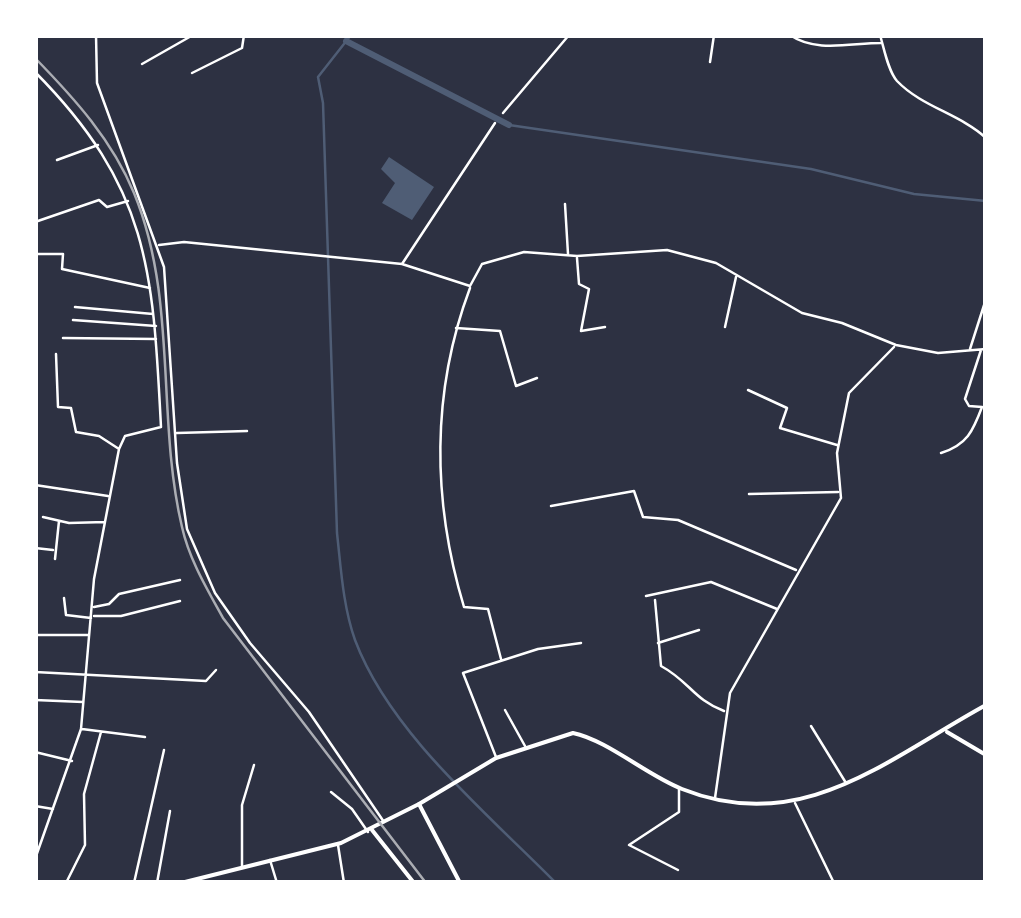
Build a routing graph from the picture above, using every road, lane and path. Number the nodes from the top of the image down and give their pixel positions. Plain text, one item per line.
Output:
1 (96, 35) edge
2 (193, 35) edge
3 (244, 35) edge
4 (570, 35) edge
5 (714, 35) edge
6 (790, 35) edge
7 (880, 35) edge
8 (882, 43) junction
9 (710, 62) dead end
10 (142, 64) dead end
11 (35, 72) edge
12 (192, 72) dead end
13 (503, 114) dead end
14 (495, 123) dead end
15 (986, 137) edge
16 (98, 145) junction
17 (57, 160) dead end
18 (130, 201) junction
19 (565, 204) dead end
20 (35, 222) edge
21 (158, 245) junction
22 (35, 254) edge
23 (568, 256) junction
24 (577, 256) junction
25 (402, 264) junction
26 (736, 276) junction
27 (470, 286) junction
28 (151, 288) junction
29 (986, 300) edge
30 (75, 307) dead end
31 (155, 314) junction
32 (73, 320) dead end
33 (156, 326) junction
34 (605, 327) dead end
35 (725, 327) dead end
36 (455, 328) junction
37 (63, 338) dead end
38 (157, 340) junction
39 (896, 345) junction
40 (970, 349) junction
41 (984, 349) edge
42 (56, 354) dead end
43 (538, 378) dead end
44 (748, 390) dead end
45 (176, 425) junction
46 (162, 427) junction
47 (247, 431) dead end
48 (176, 433) junction
49 (838, 445) junction
50 (119, 449) junction
51 (941, 453) dead end
52 (35, 485) edge
53 (840, 492) junction
54 (749, 494) dead end
55 (110, 496) junction
56 (551, 506) dead end
57 (43, 517) dead end
58 (59, 521) junction
59 (105, 522) junction
60 (35, 548) edge
61 (56, 550) junction
62 (55, 559) dead end
63 (798, 570) junction
64 (180, 580) dead end
65 (646, 596) dead end
66 (64, 598) dead end
67 (655, 600) dead end
68 (180, 601) dead end
69 (92, 607) junction
70 (778, 610) junction
71 (91, 617) junction
72 (699, 630) dead end
73 (35, 635) edge
74 (90, 635) junction
75 (581, 642) dead end
76 (658, 643) junction
77 (501, 659) junction
78 (216, 670) dead end
79 (35, 672) edge
80 (89, 672) junction
81 (35, 700) edge
82 (85, 702) junction
83 (986, 704) edge
84 (505, 710) dead end
85 (726, 712) junction
86 (811, 726) dead end
87 (82, 729) junction
88 (101, 732) junction
89 (946, 732) junction
90 (145, 737) dead end
91 (525, 746) junction
92 (164, 750) dead end
93 (35, 752) edge
94 (986, 755) edge
95 (496, 758) junction
96 (73, 762) junction
97 (254, 765) dead end
98 (846, 783) junction
99 (679, 788) junction
100 (331, 792) dead end
101 (714, 800) junction
102 (796, 803) junction
103 (419, 804) junction
104 (35, 806) edge
105 (55, 810) junction
106 (170, 811) dead end
107 (385, 823) junction
108 (370, 831) junction
109 (337, 844) junction
110 (35, 860) edge
111 (270, 860) junction
112 (242, 867) junction
113 (678, 870) dead end
114 (220, 872) junction
115 (66, 883) edge
116 (134, 883) edge
117 (157, 883) edge
118 (181, 883) edge
119 (223, 883) edge
120 (277, 883) edge
121 (344, 883) edge
122 (414, 883) edge
123 (460, 883) edge
124 (834, 883) edge

1 - 21 street
2 - 10 street
3 - 12 street
4 - 13 street
5 - 9 street
6 - 8 street
7 - 8 street
8 - 15 street
11 - 16 street
14 - 25 street
16 - 17 street
16 - 18 street
18 - 20 street
18 - 28 street
19 - 23 street
21 - 25 street
21 - 45 street
22 - 28 street
23 - 24 street
23 - 27 street
24 - 26 street
24 - 34 street
25 - 27 street
26 - 35 street
26 - 39 street
27 - 36 street
28 - 31 street
29 - 40 street
30 - 31 street
31 - 33 street
32 - 33 street
33 - 38 street
36 - 43 street
36 - 77 street
37 - 38 street
38 - 46 street
39 - 40 street
39 - 49 street
40 - 41 street
41 - 51 street
42 - 50 street
44 - 49 street
45 - 46 street
45 - 48 street
46 - 50 street
47 - 48 street
48 - 107 street
49 - 53 street
50 - 55 street
52 - 55 street
53 - 54 street
53 - 63 street
55 - 59 street
56 - 63 street
57 - 58 street
58 - 59 street
58 - 61 street
59 - 69 street
60 - 61 street
61 - 62 street
63 - 70 street
64 - 69 street
65 - 70 street
66 - 71 street
67 - 76 street
68 - 71 street
69 - 71 street
70 - 85 street
71 - 74 street
72 - 76 street
73 - 74 street
74 - 80 street
75 - 77 street
76 - 85 street
77 - 95 street
78 - 80 street
79 - 80 street
80 - 82 street
81 - 82 street
82 - 87 street
83 - 89 street
84 - 91 street
85 - 101 street
86 - 98 street
87 - 88 street
87 - 96 street
88 - 90 street
88 - 115 street
89 - 94 street
89 - 98 street
91 - 95 street
91 - 99 street
92 - 116 street
93 - 96 street
95 - 103 street
96 - 105 street
97 - 112 street
98 - 102 street
99 - 101 street
99 - 113 street
100 - 108 street
101 - 102 street
102 - 124 street
103 - 107 street
103 - 123 street
104 - 105 street
105 - 110 street
106 - 117 street
107 - 108 street
108 - 109 street
108 - 122 street
109 - 111 street
109 - 121 street
111 - 112 street
111 - 120 street
112 - 114 street
114 - 118 street
114 - 119 street

